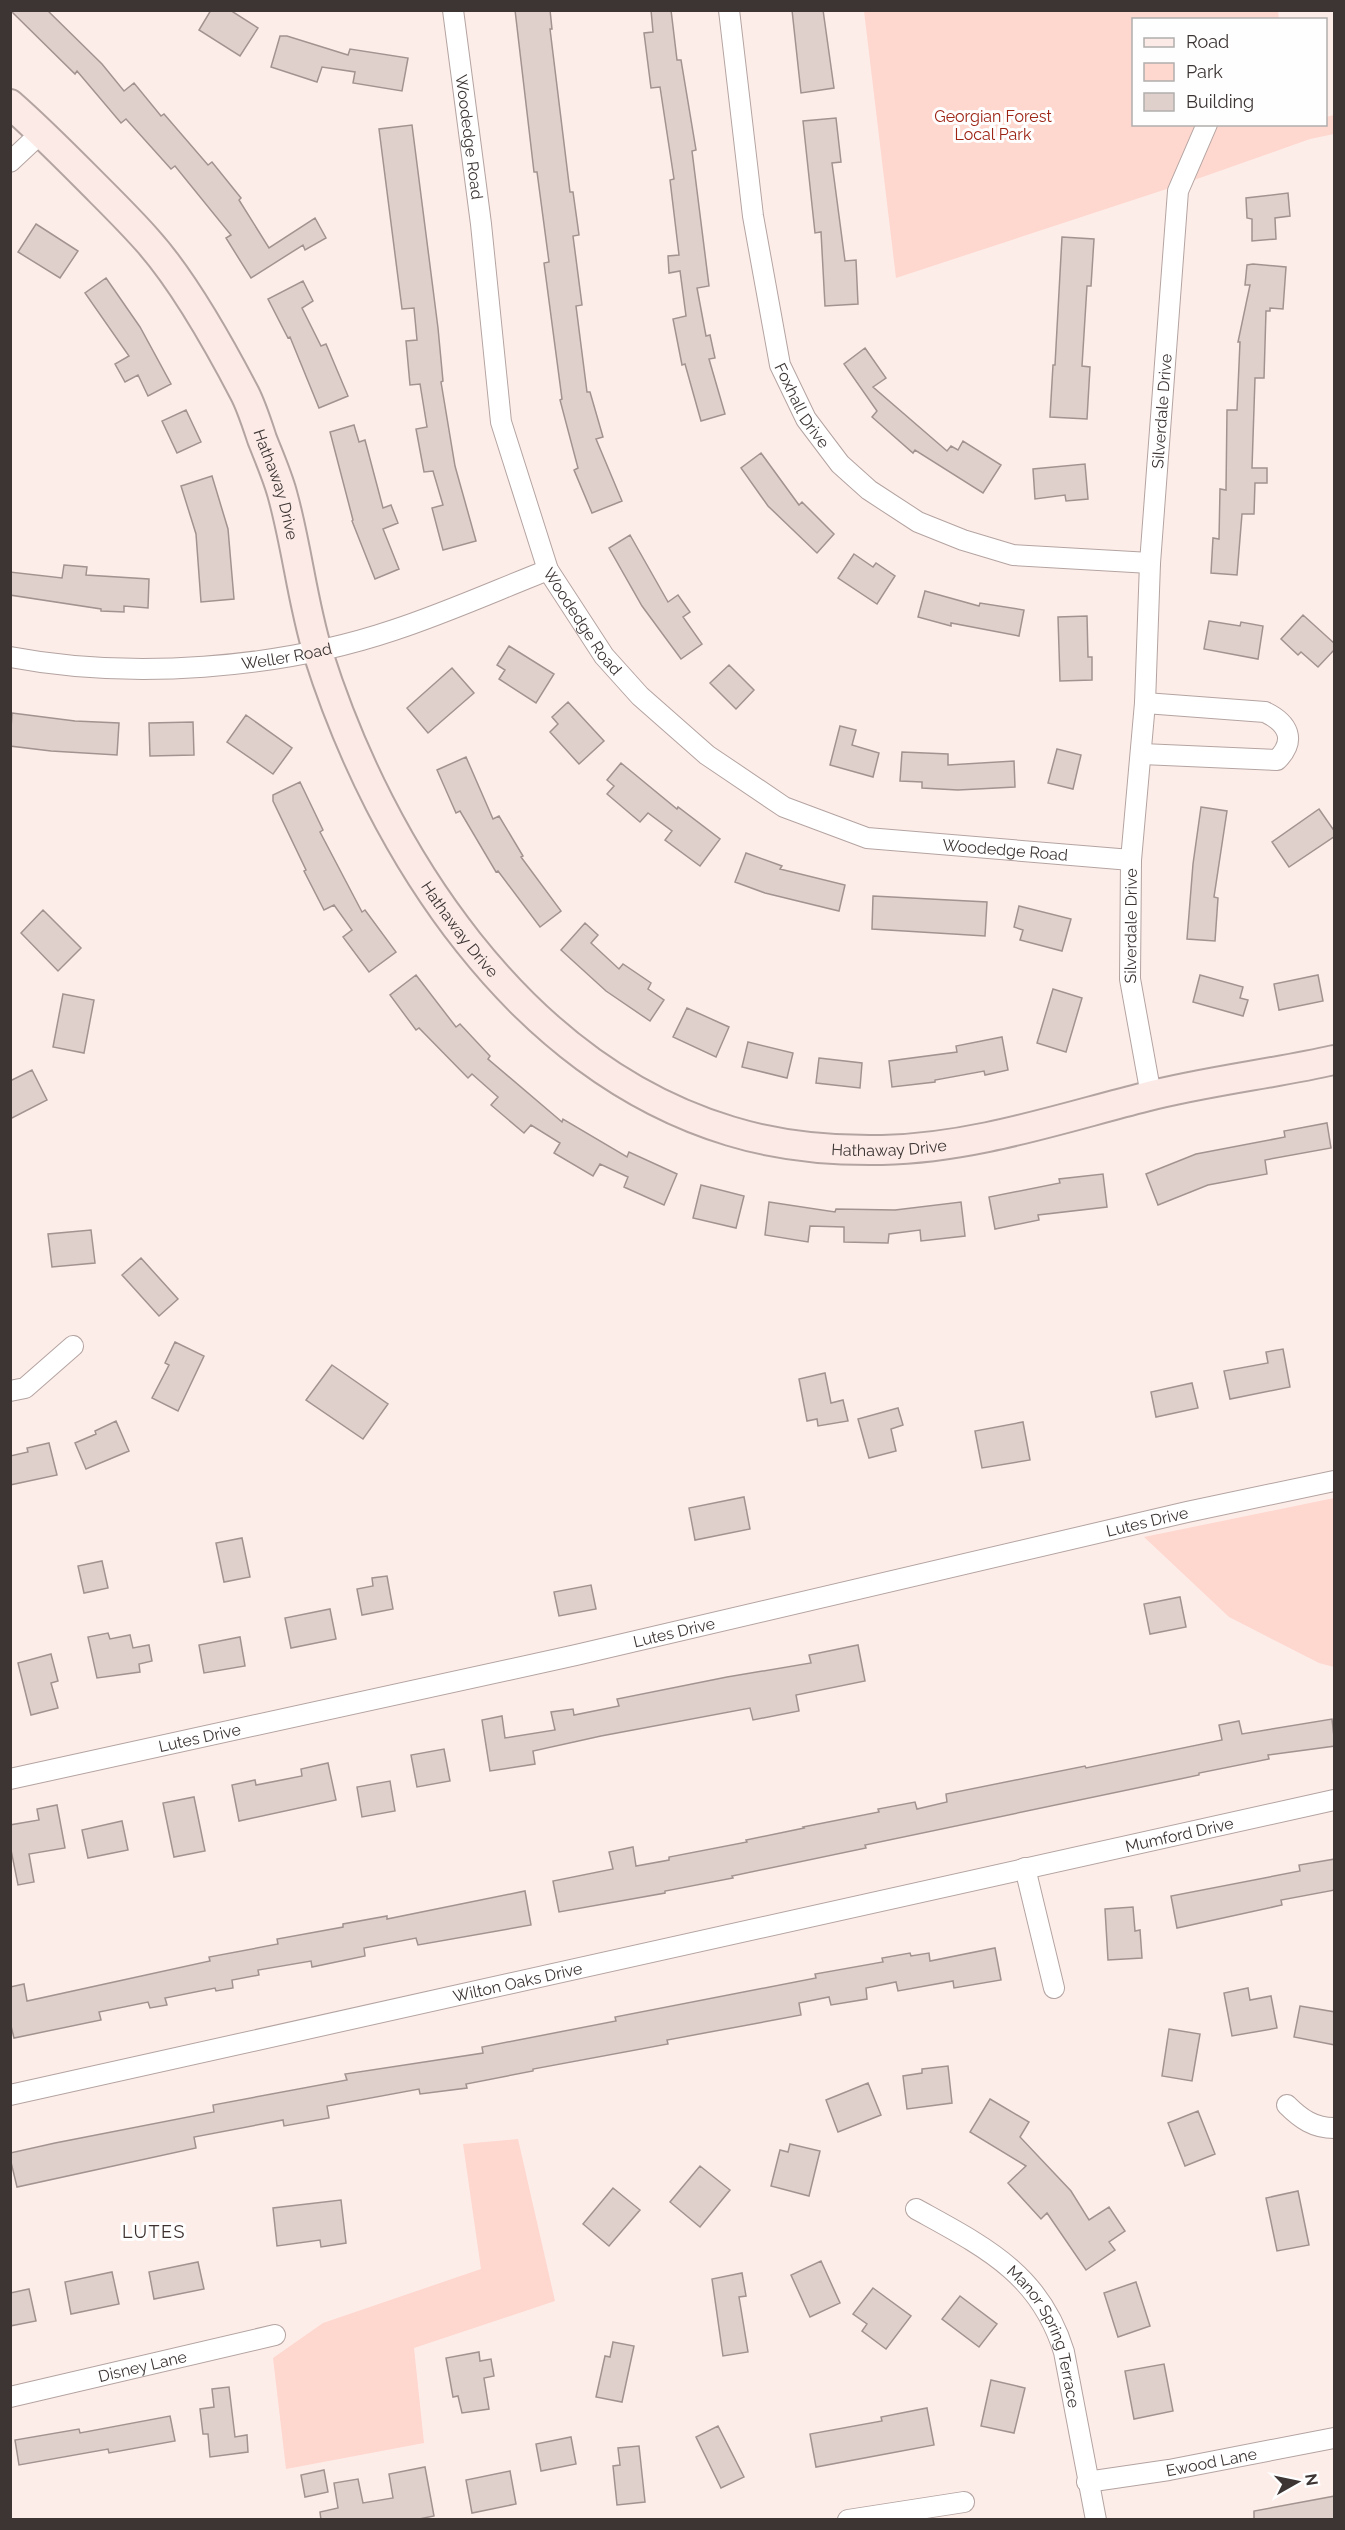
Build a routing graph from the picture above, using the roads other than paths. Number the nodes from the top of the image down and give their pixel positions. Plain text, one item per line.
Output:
1 (453, 10) edge
2 (729, 10) edge
3 (10, 104) edge
4 (1206, 126) edge
5 (42, 132) junction
6 (10, 162) edge
7 (1150, 563) junction
8 (548, 570) junction
9 (318, 651) junction
10 (10, 657) edge
11 (1145, 703) junction
12 (1142, 754) junction
13 (1131, 860) junction
14 (1335, 1060) edge
15 (1151, 1095) junction
16 (73, 1346) dead end
17 (10, 1391) edge
18 (1335, 1481) edge
19 (10, 1779) edge
20 (1335, 1800) edge
21 (1026, 1868) junction
22 (1054, 1988) dead end
23 (10, 2095) edge
24 (1287, 2105) dead end
25 (1335, 2128) edge
26 (916, 2209) dead end
27 (275, 2335) dead end
28 (10, 2397) edge
29 (1335, 2438) edge
30 (1087, 2482) junction
31 (964, 2502) dead end
32 (848, 2520) edge
33 (1096, 2520) edge

1 - 8 street, Woodedge Road
2 - 7 street, Foxhall Drive
3 - 5 street, Hathaway Drive
4 - 7 street, Silverdale Drive
5 - 6 street
5 - 9 street, Hathaway Drive
7 - 11 street, Silverdale Drive
8 - 9 street, Weller Road
8 - 13 street, Woodedge Road
9 - 10 street, Weller Road
9 - 15 street, Hathaway Drive
11 - 12 street, Silverdale Drive
11 - 12 street
12 - 13 street, Silverdale Drive
13 - 15 street, Silverdale Drive
14 - 15 street, Hathaway Drive
16 - 17 street
18 - 19 street, Lutes Drive
20 - 21 street, Mumford Drive
21 - 22 street
21 - 23 street, Wilton Oaks Drive
24 - 25 street
26 - 30 street, Manor Spring Terrace
27 - 28 street, Disney Lane
29 - 30 street, Ewood Lane
30 - 33 street, Manor Spring Terrace
31 - 32 street

